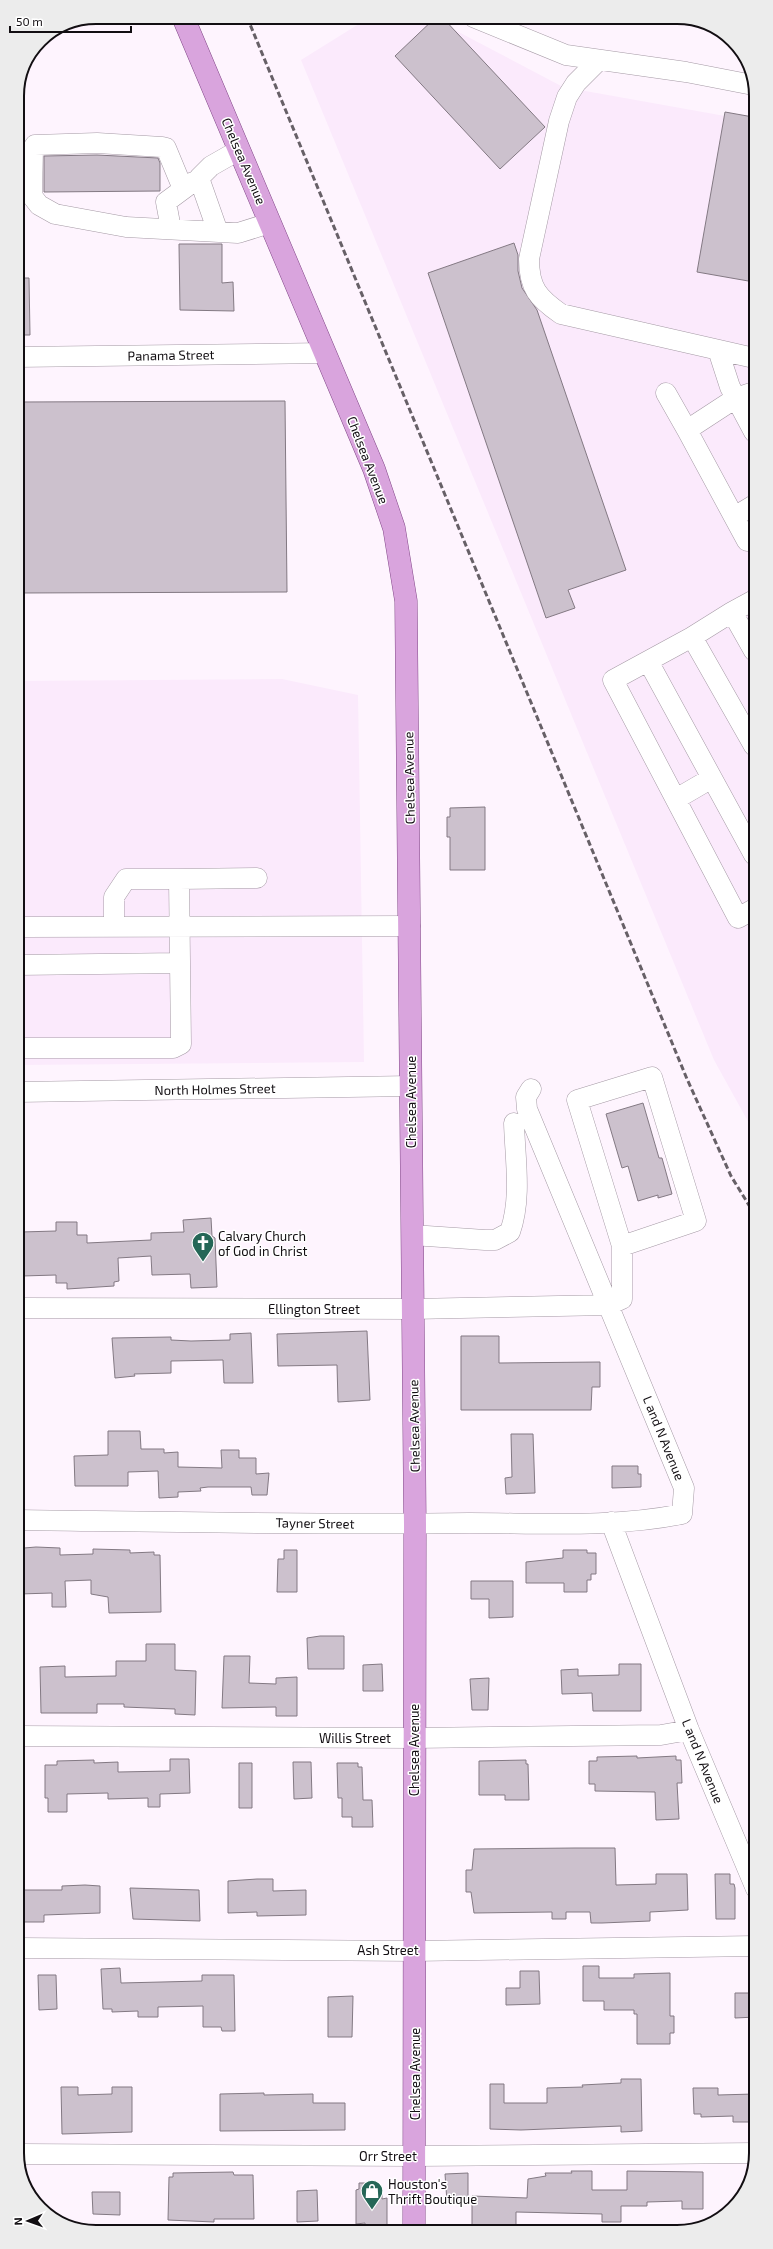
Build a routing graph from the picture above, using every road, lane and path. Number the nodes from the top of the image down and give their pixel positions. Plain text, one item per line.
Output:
1 (186, 24) edge
2 (491, 24) edge
3 (599, 60) junction
4 (748, 84) edge
5 (239, 150) junction
6 (199, 178) junction
7 (182, 189) junction
8 (270, 223) junction
9 (171, 229) junction
10 (218, 232) junction
11 (718, 350) junction
12 (325, 353) junction
13 (24, 357) edge
14 (749, 357) edge
15 (666, 393) dead end
16 (745, 395) edge
17 (749, 411) edge
18 (687, 430) junction
19 (749, 508) edge
20 (734, 516) junction
21 (747, 541) dead end
22 (749, 603) edge
23 (732, 612) junction
24 (692, 637) junction
25 (749, 642) edge
26 (648, 661) junction
27 (749, 737) edge
28 (712, 778) junction
29 (676, 799) junction
30 (749, 846) edge
31 (257, 878) dead end
32 (179, 879) junction
33 (749, 912) edge
34 (410, 926) junction
35 (24, 927) edge
36 (114, 927) junction
37 (180, 927) junction
38 (180, 963) junction
39 (24, 965) edge
40 (24, 1048) edge
41 (411, 1086) junction
42 (531, 1089) dead end
43 (24, 1092) edge
44 (514, 1123) dead end
45 (412, 1235) junction
46 (622, 1246) junction
47 (609, 1305) junction
48 (24, 1308) edge
49 (412, 1308) junction
50 (24, 1520) edge
51 (611, 1522) junction
52 (415, 1524) junction
53 (689, 1730) junction
54 (24, 1736) edge
55 (414, 1738) junction
56 (749, 1872) edge
57 (749, 1946) edge
58 (24, 1948) edge
59 (414, 1951) junction
60 (749, 2153) edge
61 (24, 2154) edge
62 (415, 2156) junction
63 (414, 2225) edge

1 - 5 main road, Chelsea Avenue
2 - 3 street
3 - 4 street
3 - 11 street
5 - 6 street
5 - 8 main road, Chelsea Avenue
6 - 7 street
6 - 10 street
7 - 9 street
7 - 9 street
8 - 10 street
8 - 12 main road, Chelsea Avenue
9 - 10 street
11 - 14 street
11 - 16 street
12 - 13 street, Panama Street
12 - 34 main road, Chelsea Avenue
15 - 18 street
16 - 17 street
16 - 18 street
18 - 20 street
19 - 20 street
20 - 21 street
22 - 23 street
23 - 24 street
23 - 25 street
24 - 26 street
24 - 27 street
26 - 28 street
26 - 29 street
28 - 29 street
28 - 30 street
29 - 33 street
31 - 32 street
32 - 36 street
32 - 37 street
34 - 37 street
34 - 41 main road, Chelsea Avenue
35 - 36 street
36 - 37 street
37 - 38 street
38 - 39 street
38 - 40 street
41 - 43 street, North Holmes Street
41 - 45 main road, Chelsea Avenue
42 - 47 street, L and N Avenue
44 - 45 street
45 - 49 main road, Chelsea Avenue
46 - 46 street
46 - 47 street
47 - 49 street, Ellington Street
47 - 51 street, L and N Avenue
48 - 49 street, Ellington Street
49 - 52 main road, Chelsea Avenue
50 - 52 street, Tayner Street
51 - 52 street, Tayner Street
51 - 53 street, L and N Avenue
52 - 55 main road, Chelsea Avenue
53 - 55 street, Willis Street
53 - 56 street, L and N Avenue
54 - 55 street, Willis Street
55 - 59 main road, Chelsea Avenue
57 - 59 street, Ash Street
58 - 59 street, Ash Street
59 - 62 main road, Chelsea Avenue
60 - 62 street, Orr Street
61 - 62 street, Orr Street
62 - 63 main road, Chelsea Avenue

